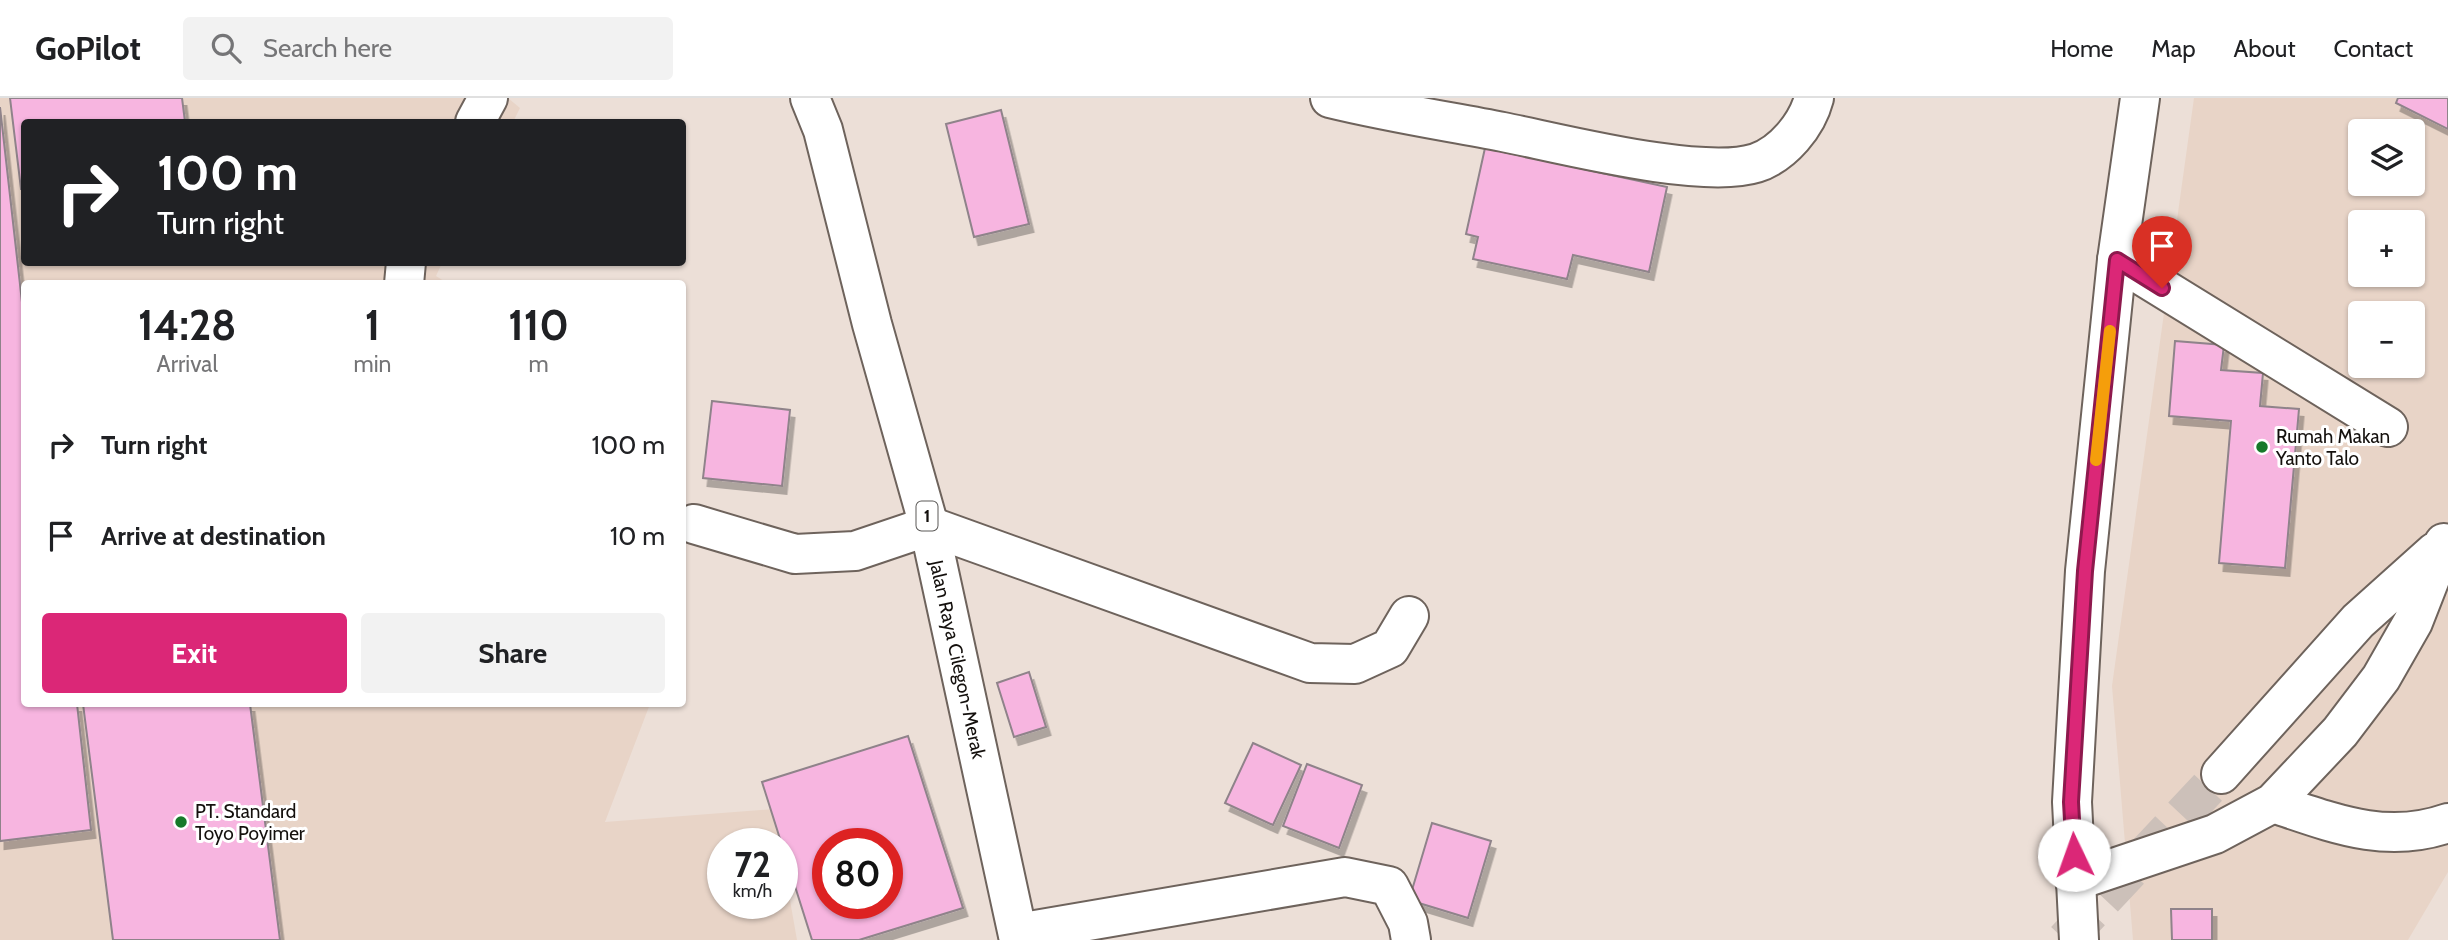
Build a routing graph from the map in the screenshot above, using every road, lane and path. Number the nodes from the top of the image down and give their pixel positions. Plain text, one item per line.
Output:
1 (488, 98) edge
2 (810, 98) edge
3 (1330, 98) edge
4 (1814, 98) edge
5 (2140, 98) edge
6 (477, 119) edge
7 (2117, 260) junction
8 (2388, 427) dead end
9 (694, 524) dead end
10 (929, 526) junction
11 (2446, 540) edge
12 (1409, 616) dead end
13 (2221, 774) tunnel mouth
14 (2273, 803) junction
15 (2448, 823) edge
16 (2075, 881) junction
17 (1018, 936) edge
18 (1411, 940) edge
19 (2079, 940) edge

1 - 6 main road
2 - 10 main road, Jalan Raya Cilegon-Merak / 1
3 - 4 main road
5 - 7 main road
7 - 8 main road
7 - 16 main road
9 - 10 main road
10 - 12 main road
10 - 17 main road, Jalan Raya Cilegon-Merak / 1
11 - 13 main road
11 - 14 main road
14 - 15 main road
14 - 16 main road
16 - 19 main road
17 - 18 main road

